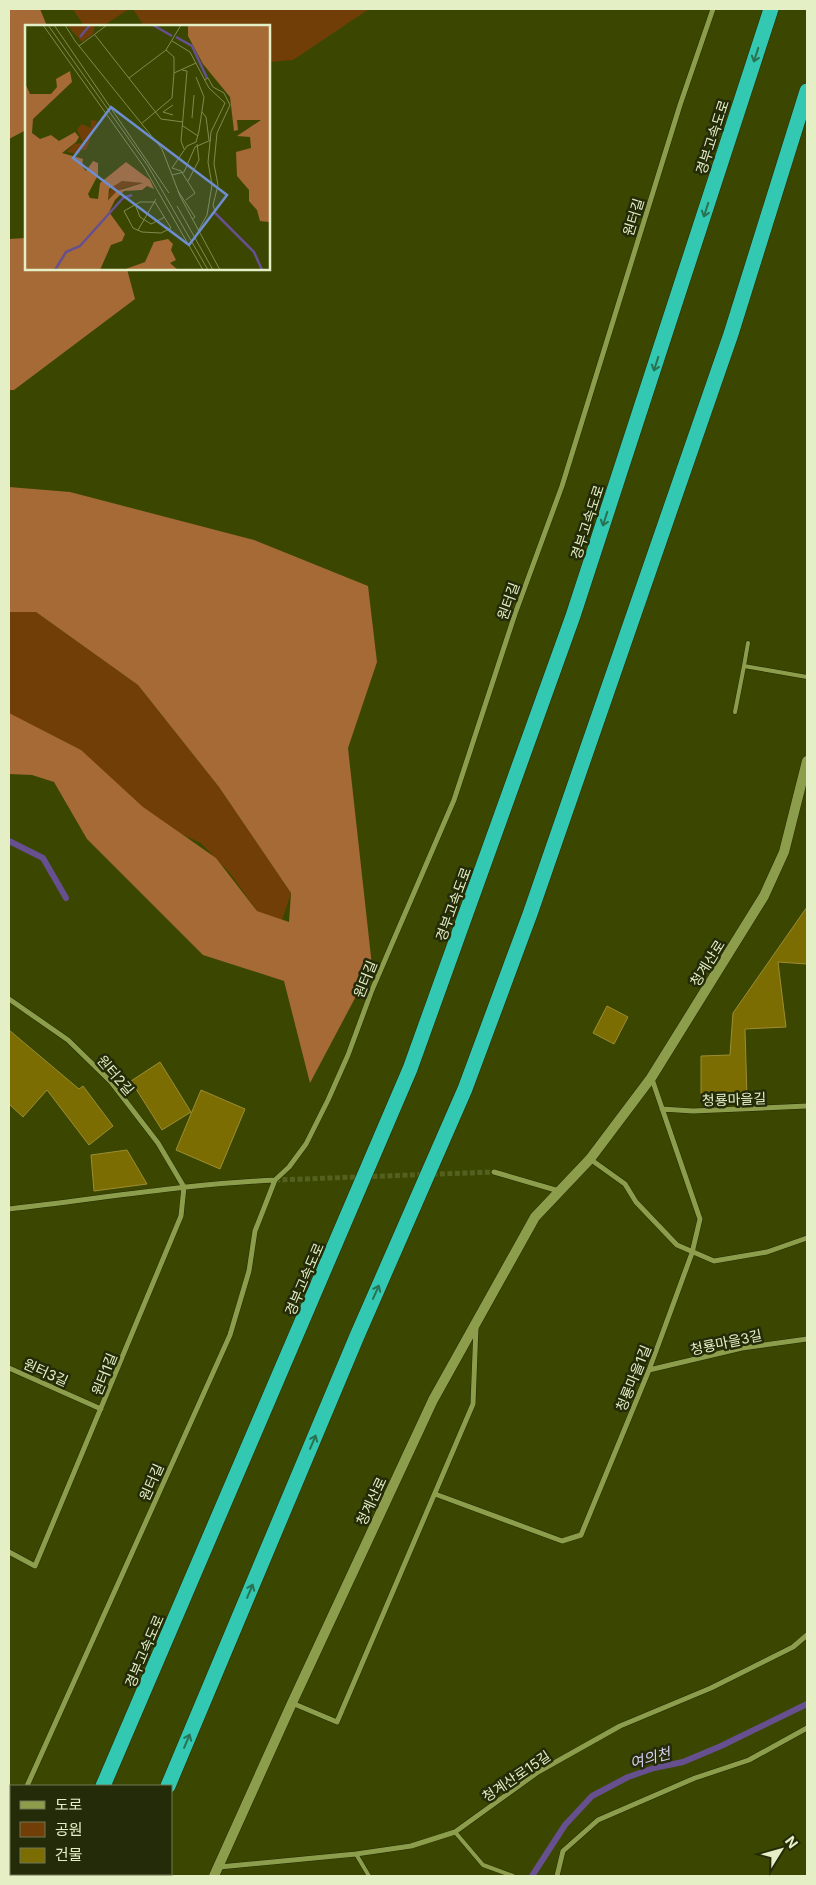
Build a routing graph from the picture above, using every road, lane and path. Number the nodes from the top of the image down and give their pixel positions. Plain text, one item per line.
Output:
1 (713, 9) edge
2 (771, 9) edge
3 (807, 91) edge
4 (748, 643) dead end
5 (744, 666) junction
6 (807, 677) edge
7 (735, 712) dead end
8 (807, 761) edge
9 (9, 999) edge
10 (651, 1078) junction
11 (807, 1106) edge
12 (662, 1109) junction
13 (590, 1159) junction
14 (494, 1172) tunnel mouth
15 (275, 1180) junction
16 (184, 1187) junction
17 (559, 1191) junction
18 (9, 1209) edge
19 (807, 1238) edge
20 (692, 1253) junction
21 (477, 1324) junction
22 (807, 1339) edge
23 (9, 1368) edge
24 (649, 1370) junction
25 (101, 1409) junction
26 (435, 1494) junction
27 (9, 1552) edge
28 (807, 1636) edge
29 (292, 1703) junction
30 (807, 1728) edge
31 (27, 1785) edge
32 (103, 1785) edge
33 (168, 1785) edge
34 (456, 1832) junction
35 (356, 1854) junction
36 (216, 1872) edge
37 (369, 1876) edge
38 (513, 1876) edge
39 (557, 1876) edge

1 - 15 street, 원터길
2 -> 32 highway, 경부고속도로
33 -> 3 highway
4 - 5 lane
5 - 6 lane
5 - 7 lane
8 - 10 street, 청계산로
9 - 16 street, 원터2길
10 - 12 street, 청룡마을1길
10 - 13 street, 청계산로
11 - 12 street, 청룡마을길
12 - 20 street, 청룡마을1길
13 - 17 street, 청계산로
13 - 20 street
14 - 17 street
15 - 16 street
15 - 31 street, 원터길
16 - 18 street
16 - 25 street, 원터1길
17 - 21 street, 청계산로
19 - 20 street
20 - 24 street, 청룡마을1길
21 - 26 street
21 - 29 street, 청계산로
22 - 24 street, 청룡마을3길
23 - 25 street, 원터3길
24 - 26 street, 청룡마을1길
25 - 27 street, 원터1길
26 - 29 street
28 - 34 street, 청계산로15길
29 - 36 street, 청계산로
30 - 39 street
34 - 35 street, 청계산로15길
34 - 38 lane
35 - 36 street, 청계산로15길
35 - 37 lane

